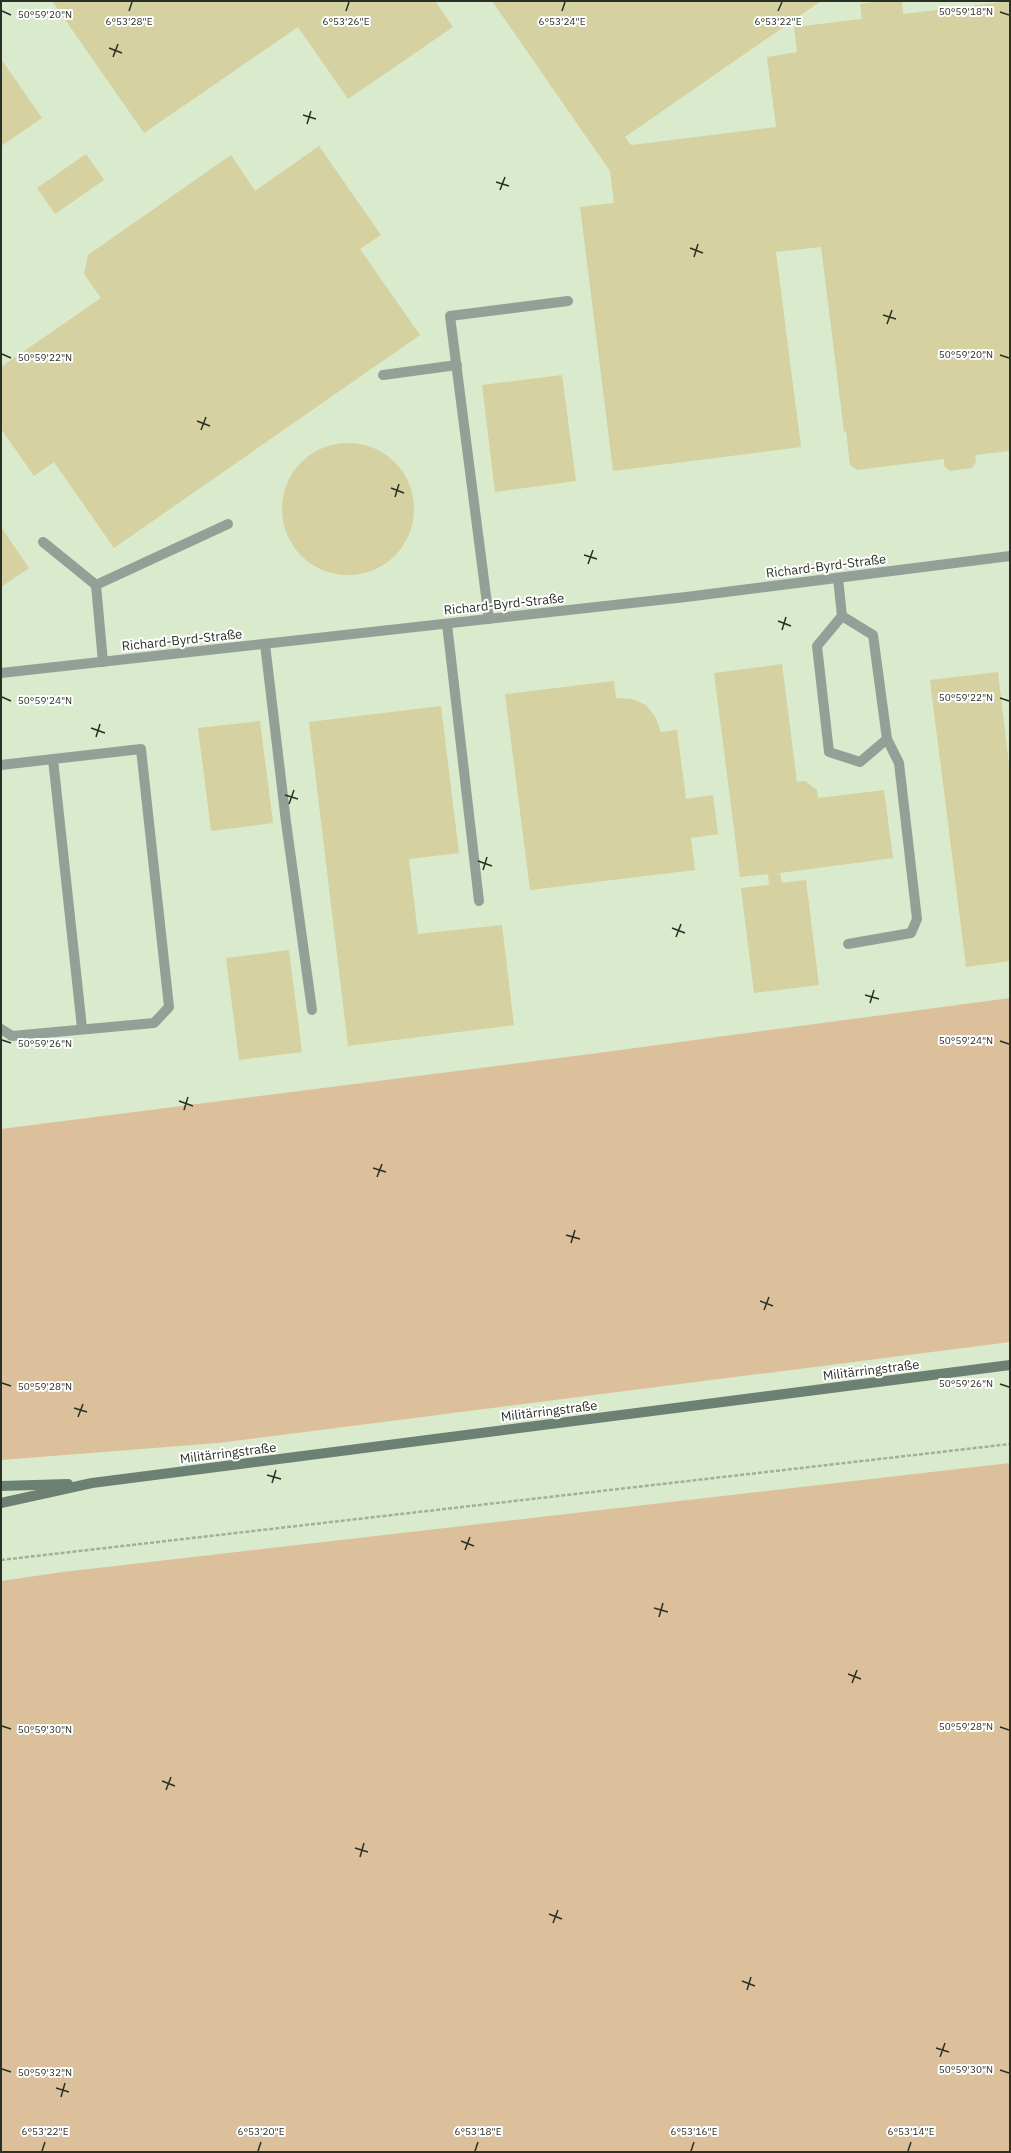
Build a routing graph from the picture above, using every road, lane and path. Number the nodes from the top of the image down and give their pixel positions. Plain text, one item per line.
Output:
1 (568, 301) dead end
2 (457, 365) junction
3 (383, 375) dead end
4 (228, 524) dead end
5 (43, 542) dead end
6 (1010, 556) edge
7 (838, 578) junction
8 (96, 585) junction
9 (842, 616) junction
10 (489, 619) junction
11 (447, 624) junction
12 (265, 644) junction
13 (103, 662) junction
14 (1, 673) edge
15 (887, 739) junction
16 (53, 759) junction
17 (1, 765) edge
18 (479, 901) dead end
19 (848, 944) dead end
20 (312, 1010) dead end
21 (82, 1028) junction
22 (1, 1029) edge
23 (1010, 1365) edge
24 (1010, 1444) edge
25 (92, 1483) junction
26 (1, 1486) edge
27 (1, 1503) edge
28 (1, 1560) edge

1 - 2 street
2 - 3 street
2 - 10 street
4 - 8 street
5 - 8 street
6 - 7 street, Richard-Byrd-Straße
7 - 9 street
7 - 10 street, Richard-Byrd-Straße
8 - 13 street
9 - 15 street
9 - 15 street
10 - 11 street, Richard-Byrd-Straße
11 - 12 street, Richard-Byrd-Straße
11 - 18 street
12 - 13 street, Richard-Byrd-Straße
12 - 20 street
13 - 14 street, Richard-Byrd-Straße
15 - 19 street
16 - 17 street
16 - 21 street
16 - 21 street
21 - 22 street
23 - 25 main road, Militärringstraße
24 - 28 path
25 - 26 main road, Militärringstraße
25 - 27 main road, Militärringstraße

